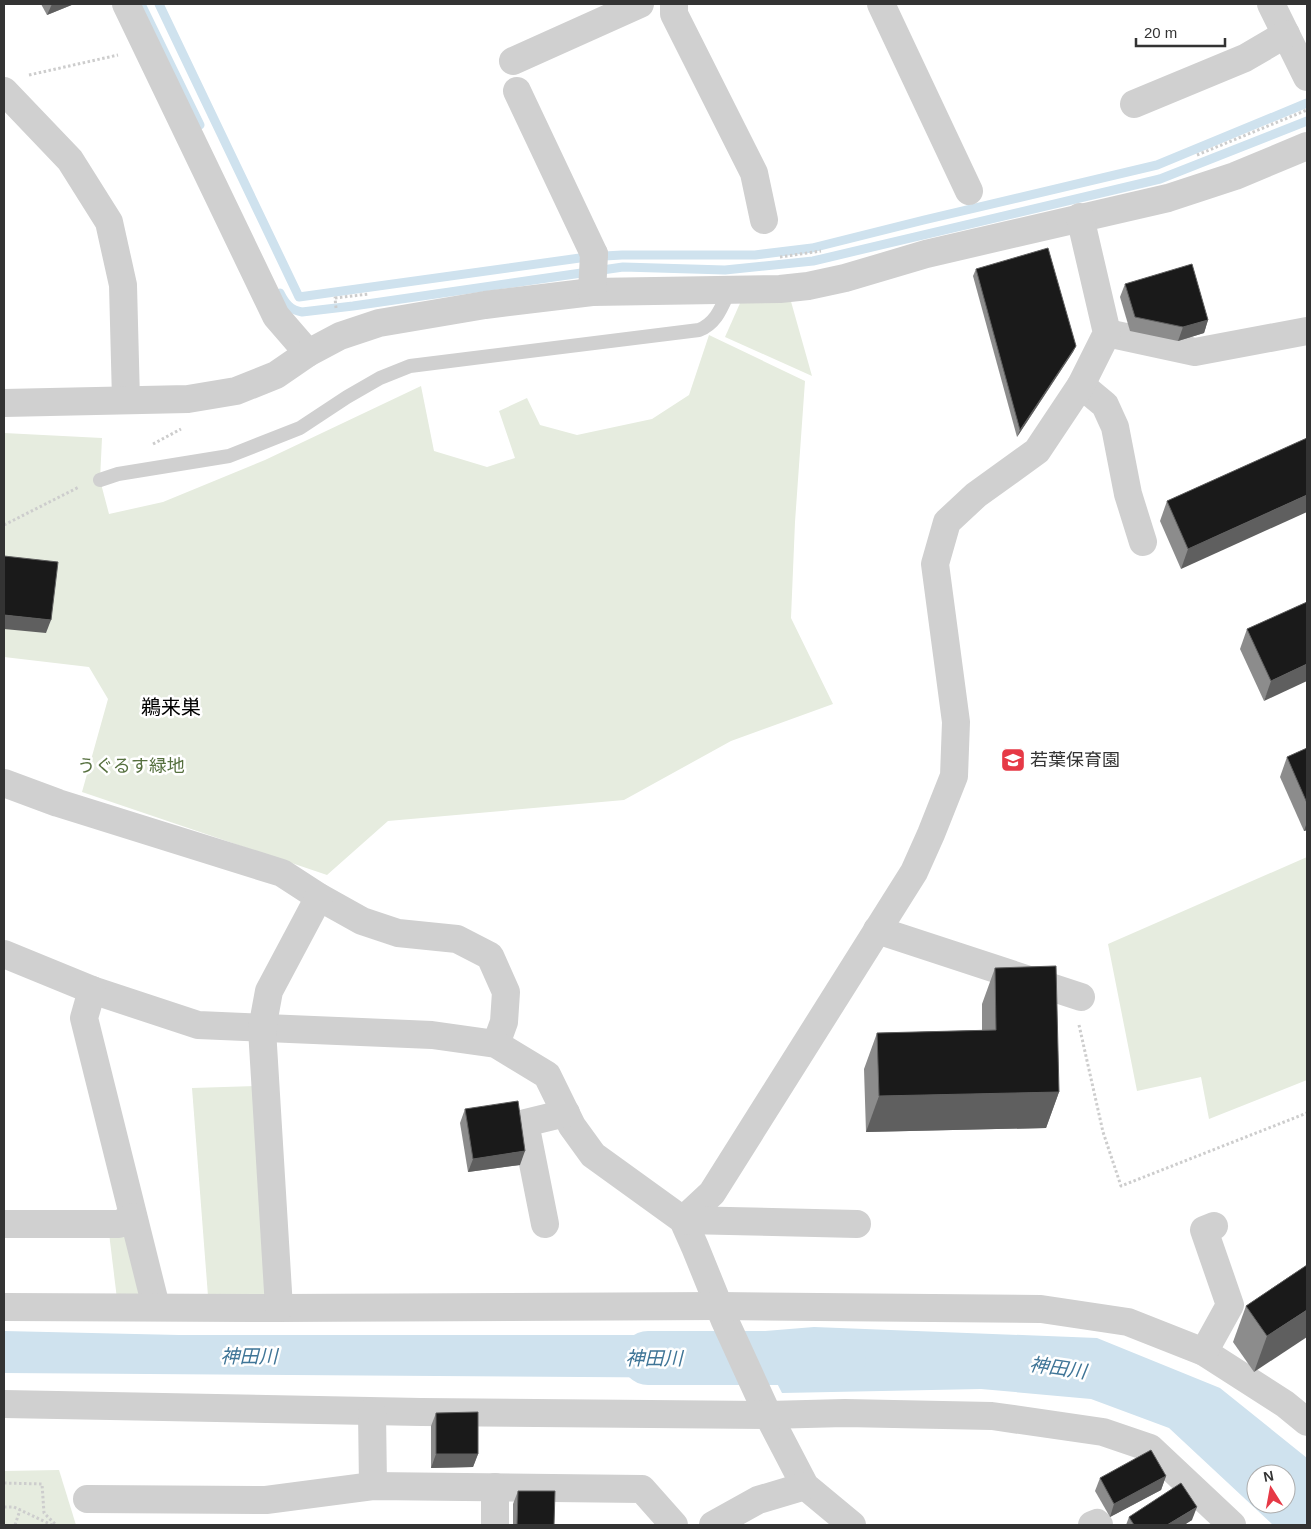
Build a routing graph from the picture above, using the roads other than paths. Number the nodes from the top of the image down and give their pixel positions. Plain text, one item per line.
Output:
1 (126, 4) edge
2 (640, 4) edge
3 (674, 4) edge
4 (882, 4) edge
5 (1271, 4) edge
6 (1286, 34) junction
7 (513, 61) dead end
8 (1307, 77) edge
9 (13, 84) edge
10 (517, 92) dead end
11 (1134, 104) dead end
12 (1307, 146) edge
13 (969, 191) dead end
14 (1080, 217) junction
15 (764, 220) dead end
16 (730, 289) junction
17 (592, 292) junction
18 (1307, 331) edge
19 (1107, 333) junction
20 (308, 353) junction
21 (1081, 385) junction
22 (126, 400) junction
23 (4, 403) edge
24 (100, 480) road end
25 (1143, 542) dead end
26 (4, 783) edge
27 (319, 897) junction
28 (877, 930) junction
29 (4, 954) edge
30 (92, 990) junction
31 (1081, 997) road end
32 (262, 1029) junction
33 (496, 1044) junction
34 (566, 1113) junction
35 (133, 1217) junction
36 (683, 1220) junction
37 (4, 1224) edge
38 (545, 1224) dead end
39 (857, 1224) dead end
40 (1214, 1226) dead end
41 (4, 1307) edge
42 (156, 1307) junction
43 (279, 1308) junction
44 (722, 1313) junction
45 (1204, 1352) junction
46 (4, 1404) edge
47 (765, 1408) junction
48 (372, 1412) junction
49 (1307, 1422) edge
50 (373, 1486) junction
51 (804, 1486) junction
52 (495, 1487) junction
53 (87, 1499) dead end
54 (495, 1525) edge
55 (674, 1525) edge
56 (713, 1525) edge
57 (852, 1525) edge
58 (1092, 1525) edge
59 (1099, 1525) edge
60 (1232, 1525) edge

1 - 20 street
2 - 7 street
3 - 15 street
4 - 13 street
5 - 6 street
6 - 8 street
6 - 11 street
9 - 22 street
10 - 17 street, bridge
12 - 14 street
14 - 16 street
14 - 19 street
16 - 17 street
16 - 24 lane
17 - 20 street
18 - 19 street
19 - 21 street
20 - 22 street
21 - 25 street
21 - 28 street
22 - 23 street
26 - 27 street
27 - 32 street
27 - 33 street
28 - 31 street
28 - 36 street
29 - 30 street
30 - 32 street
30 - 35 street
32 - 33 street
32 - 43 street
33 - 34 street
34 - 36 street
34 - 38 street
35 - 37 street
35 - 42 street
36 - 39 street
36 - 44 street
40 - 45 street
41 - 42 street
42 - 43 street
43 - 44 street
44 - 45 street
44 - 47 street
45 - 49 street
46 - 48 street
47 - 48 street
47 - 51 street
47 - 60 street
48 - 50 street
50 - 52 street
50 - 53 street
51 - 56 street
51 - 57 street
52 - 54 street
52 - 55 street
58 - 59 street

